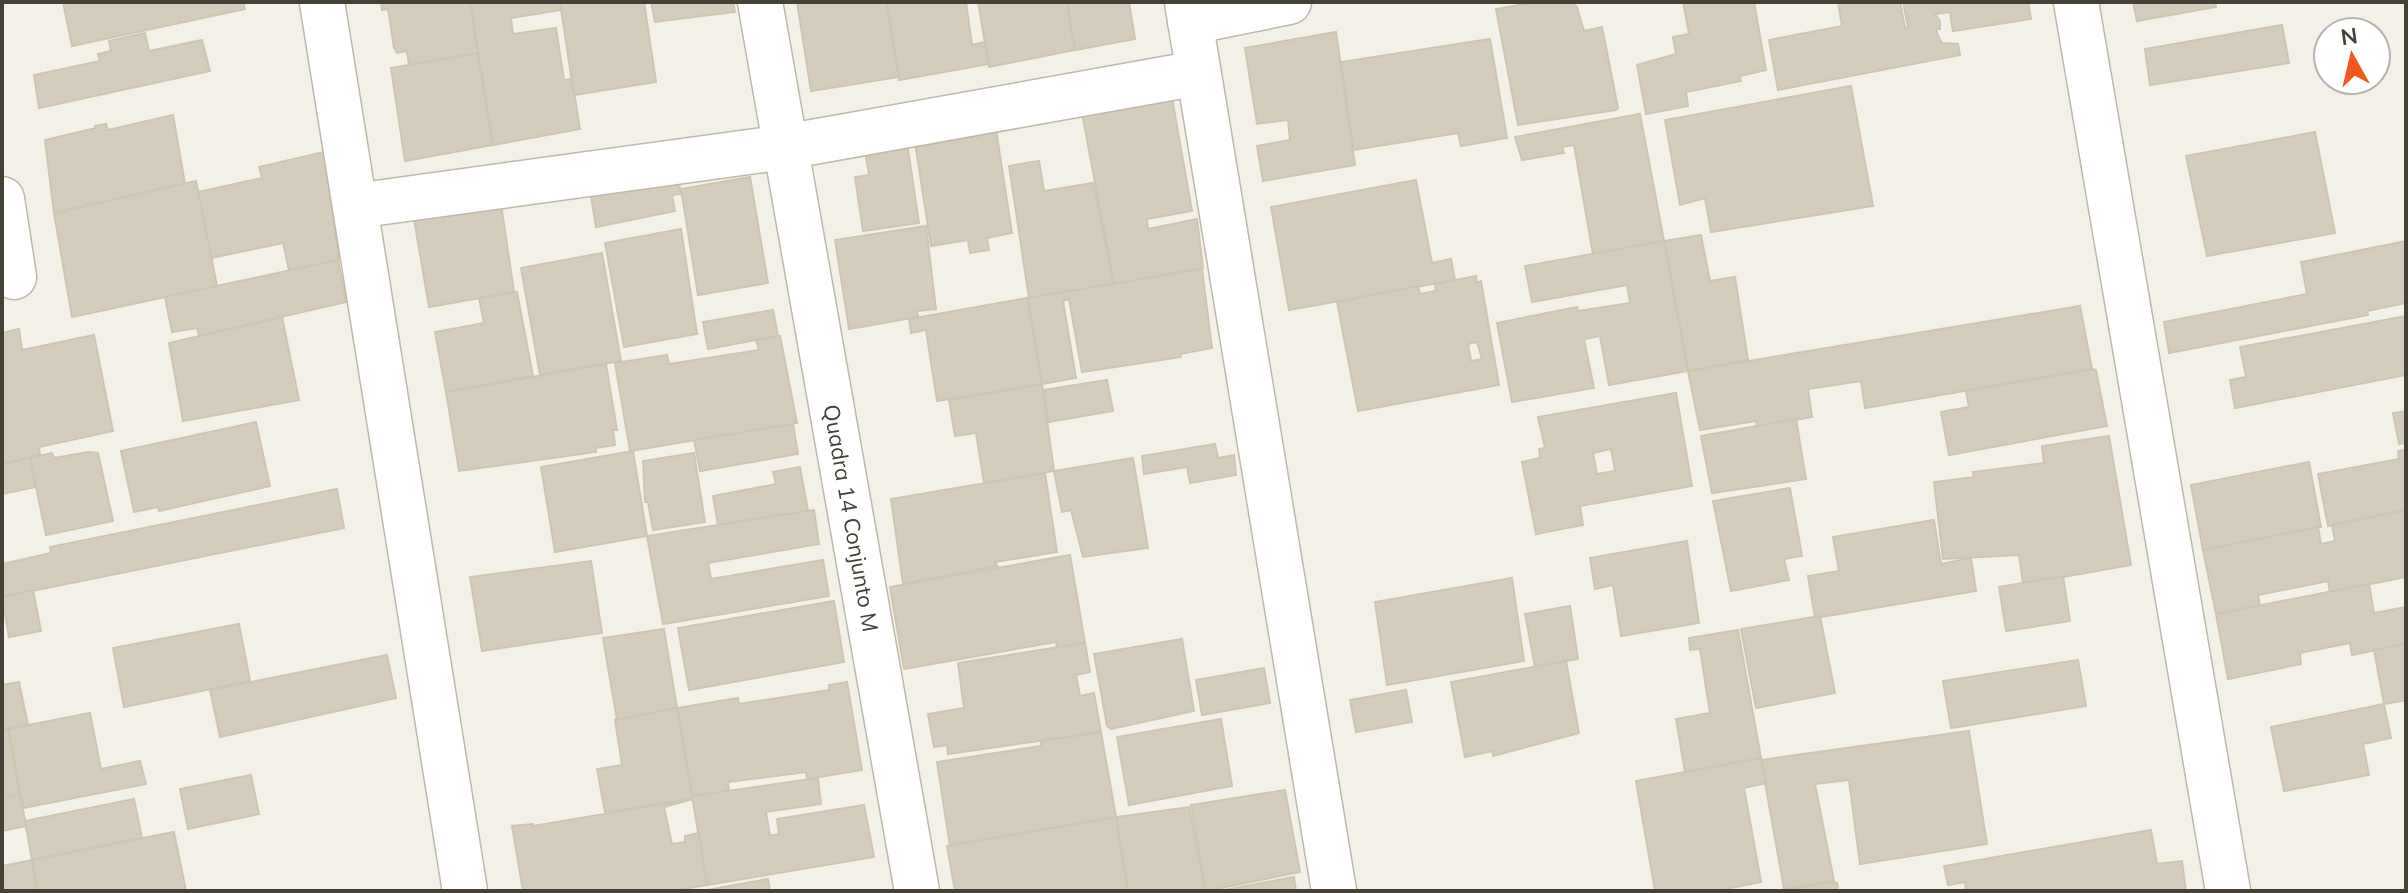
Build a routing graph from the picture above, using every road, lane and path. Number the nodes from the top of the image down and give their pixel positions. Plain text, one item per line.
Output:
1 (322, 2) edge
2 (760, 2) edge
3 (1289, 2) edge
4 (2076, 2) edge
5 (1188, 12) edge
6 (1198, 73) junction
7 (785, 147) junction
8 (2, 199) edge
9 (355, 206) junction
10 (14, 277) dead end
11 (465, 891) edge
12 (917, 891) edge
13 (1334, 891) edge
14 (2228, 891) edge

1 - 9 street
2 - 7 street, Quadra 14 Conjunto M
3 - 5 street
4 - 14 street
5 - 6 street
6 - 7 street
6 - 13 street
7 - 9 street
7 - 12 street, Quadra 14 Conjunto M
8 - 10 street
9 - 11 street

